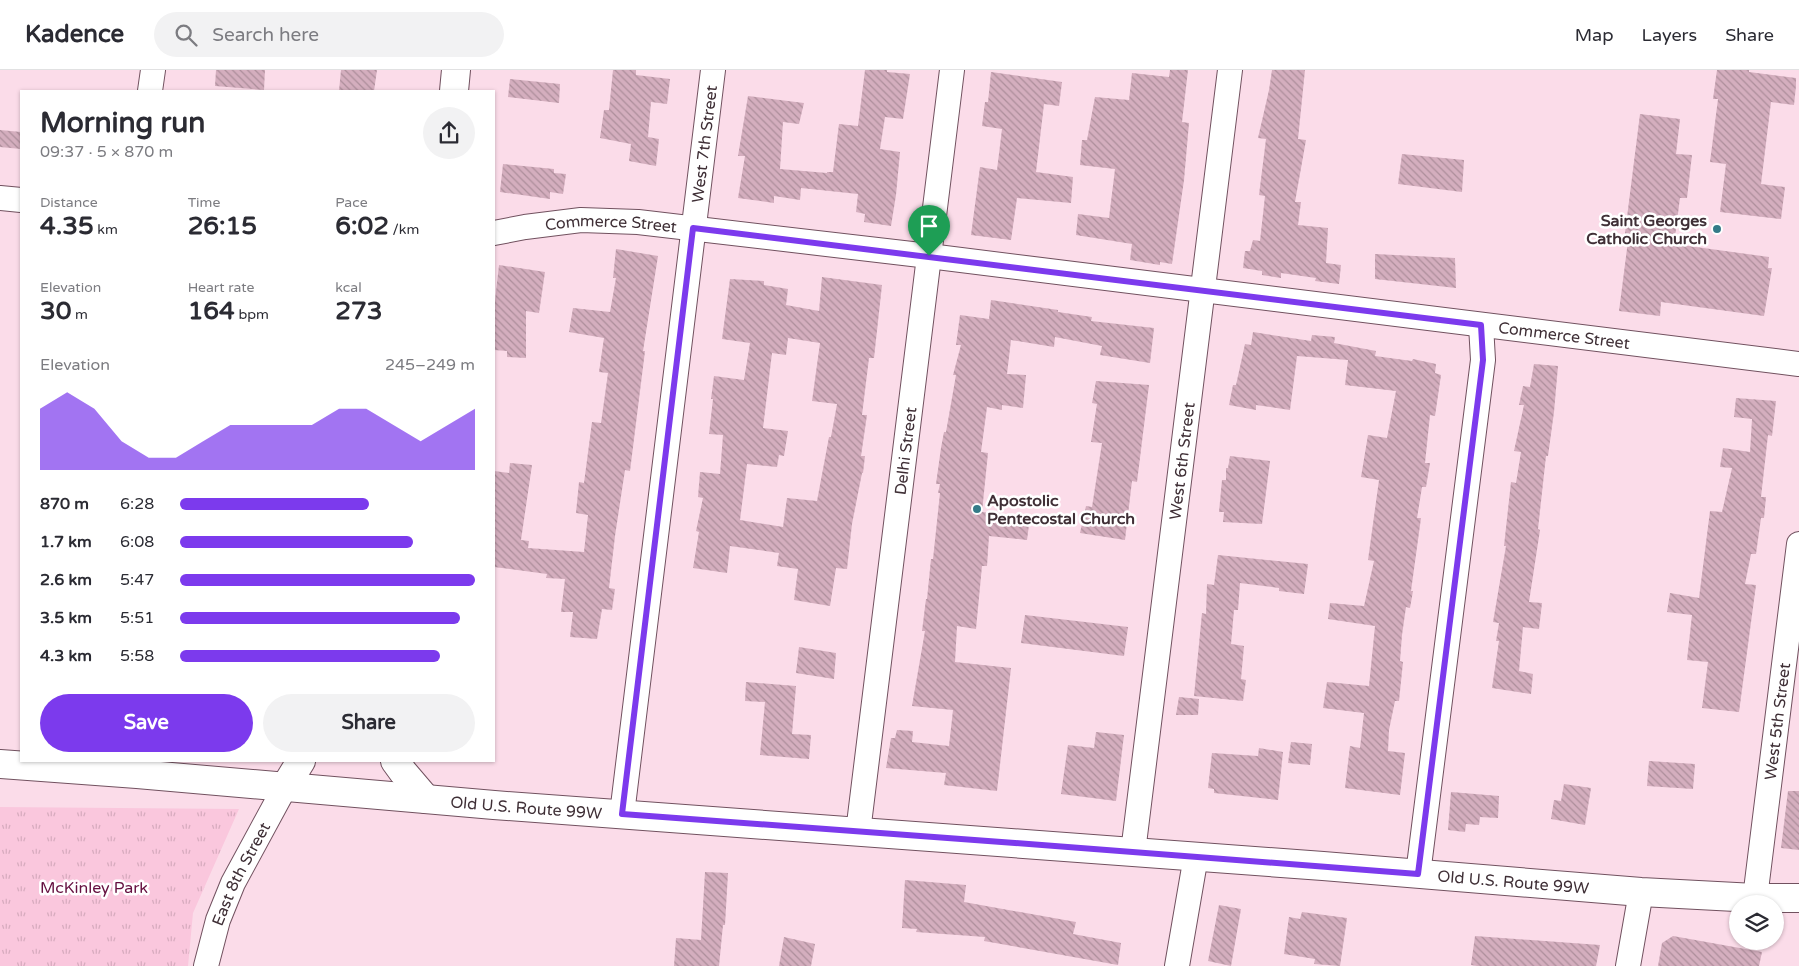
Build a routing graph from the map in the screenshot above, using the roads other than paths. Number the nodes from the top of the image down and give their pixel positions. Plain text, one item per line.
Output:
1 (153, 70) edge
2 (456, 70) edge
3 (713, 70) edge
4 (952, 70) edge
5 (1230, 70) edge
6 (150, 90) edge
7 (454, 90) edge
8 (0, 198) edge
9 (20, 200) edge
10 (693, 228) junction
11 (495, 233) edge
12 (929, 256) junction
13 (1202, 290) junction
14 (1481, 325) junction
15 (1799, 364) edge
16 (1799, 544) edge
17 (300, 762) edge
18 (397, 762) edge
19 (0, 764) edge
20 (285, 787) junction
21 (426, 799) junction
22 (622, 814) junction
23 (858, 832) junction
24 (1133, 852) junction
25 (1196, 856) junction
26 (1418, 874) junction
27 (1640, 892) junction
28 (1754, 895) edge
29 (1729, 897) edge
30 (1784, 898) edge
31 (1799, 898) edge
32 (206, 966) edge
33 (1177, 966) edge
34 (1628, 966) edge

1 - 6 street
2 - 7 main road
3 - 10 street, West 7th Street
4 - 12 street, Delhi Street
5 - 13 street, West 6th Street
8 - 9 street
10 - 11 street, Commerce Street
10 - 12 street, Commerce Street
10 - 22 street, West 7th Street
12 - 13 street, Commerce Street
12 - 23 street, Delhi Street
13 - 14 street, Commerce Street
13 - 24 street, West 6th Street
14 - 15 street, Commerce Street
14 - 26 street
16 - 28 street, West 5th Street
17 - 20 main road
18 - 21 main road
19 - 20 main road, Old U.S. Route 99W
20 - 21 main road, Old U.S. Route 99W
20 - 32 street, East 8th Street
21 - 22 main road, Old U.S. Route 99W
22 - 23 main road, Old U.S. Route 99W
23 - 24 main road, Old U.S. Route 99W
24 - 25 main road, Old U.S. Route 99W
25 - 26 main road, Old U.S. Route 99W
25 - 33 street
26 - 27 main road, Old U.S. Route 99W
27 - 29 main road, Old U.S. Route 99W
27 - 34 street
30 - 31 main road, Old U.S. Route 99W

